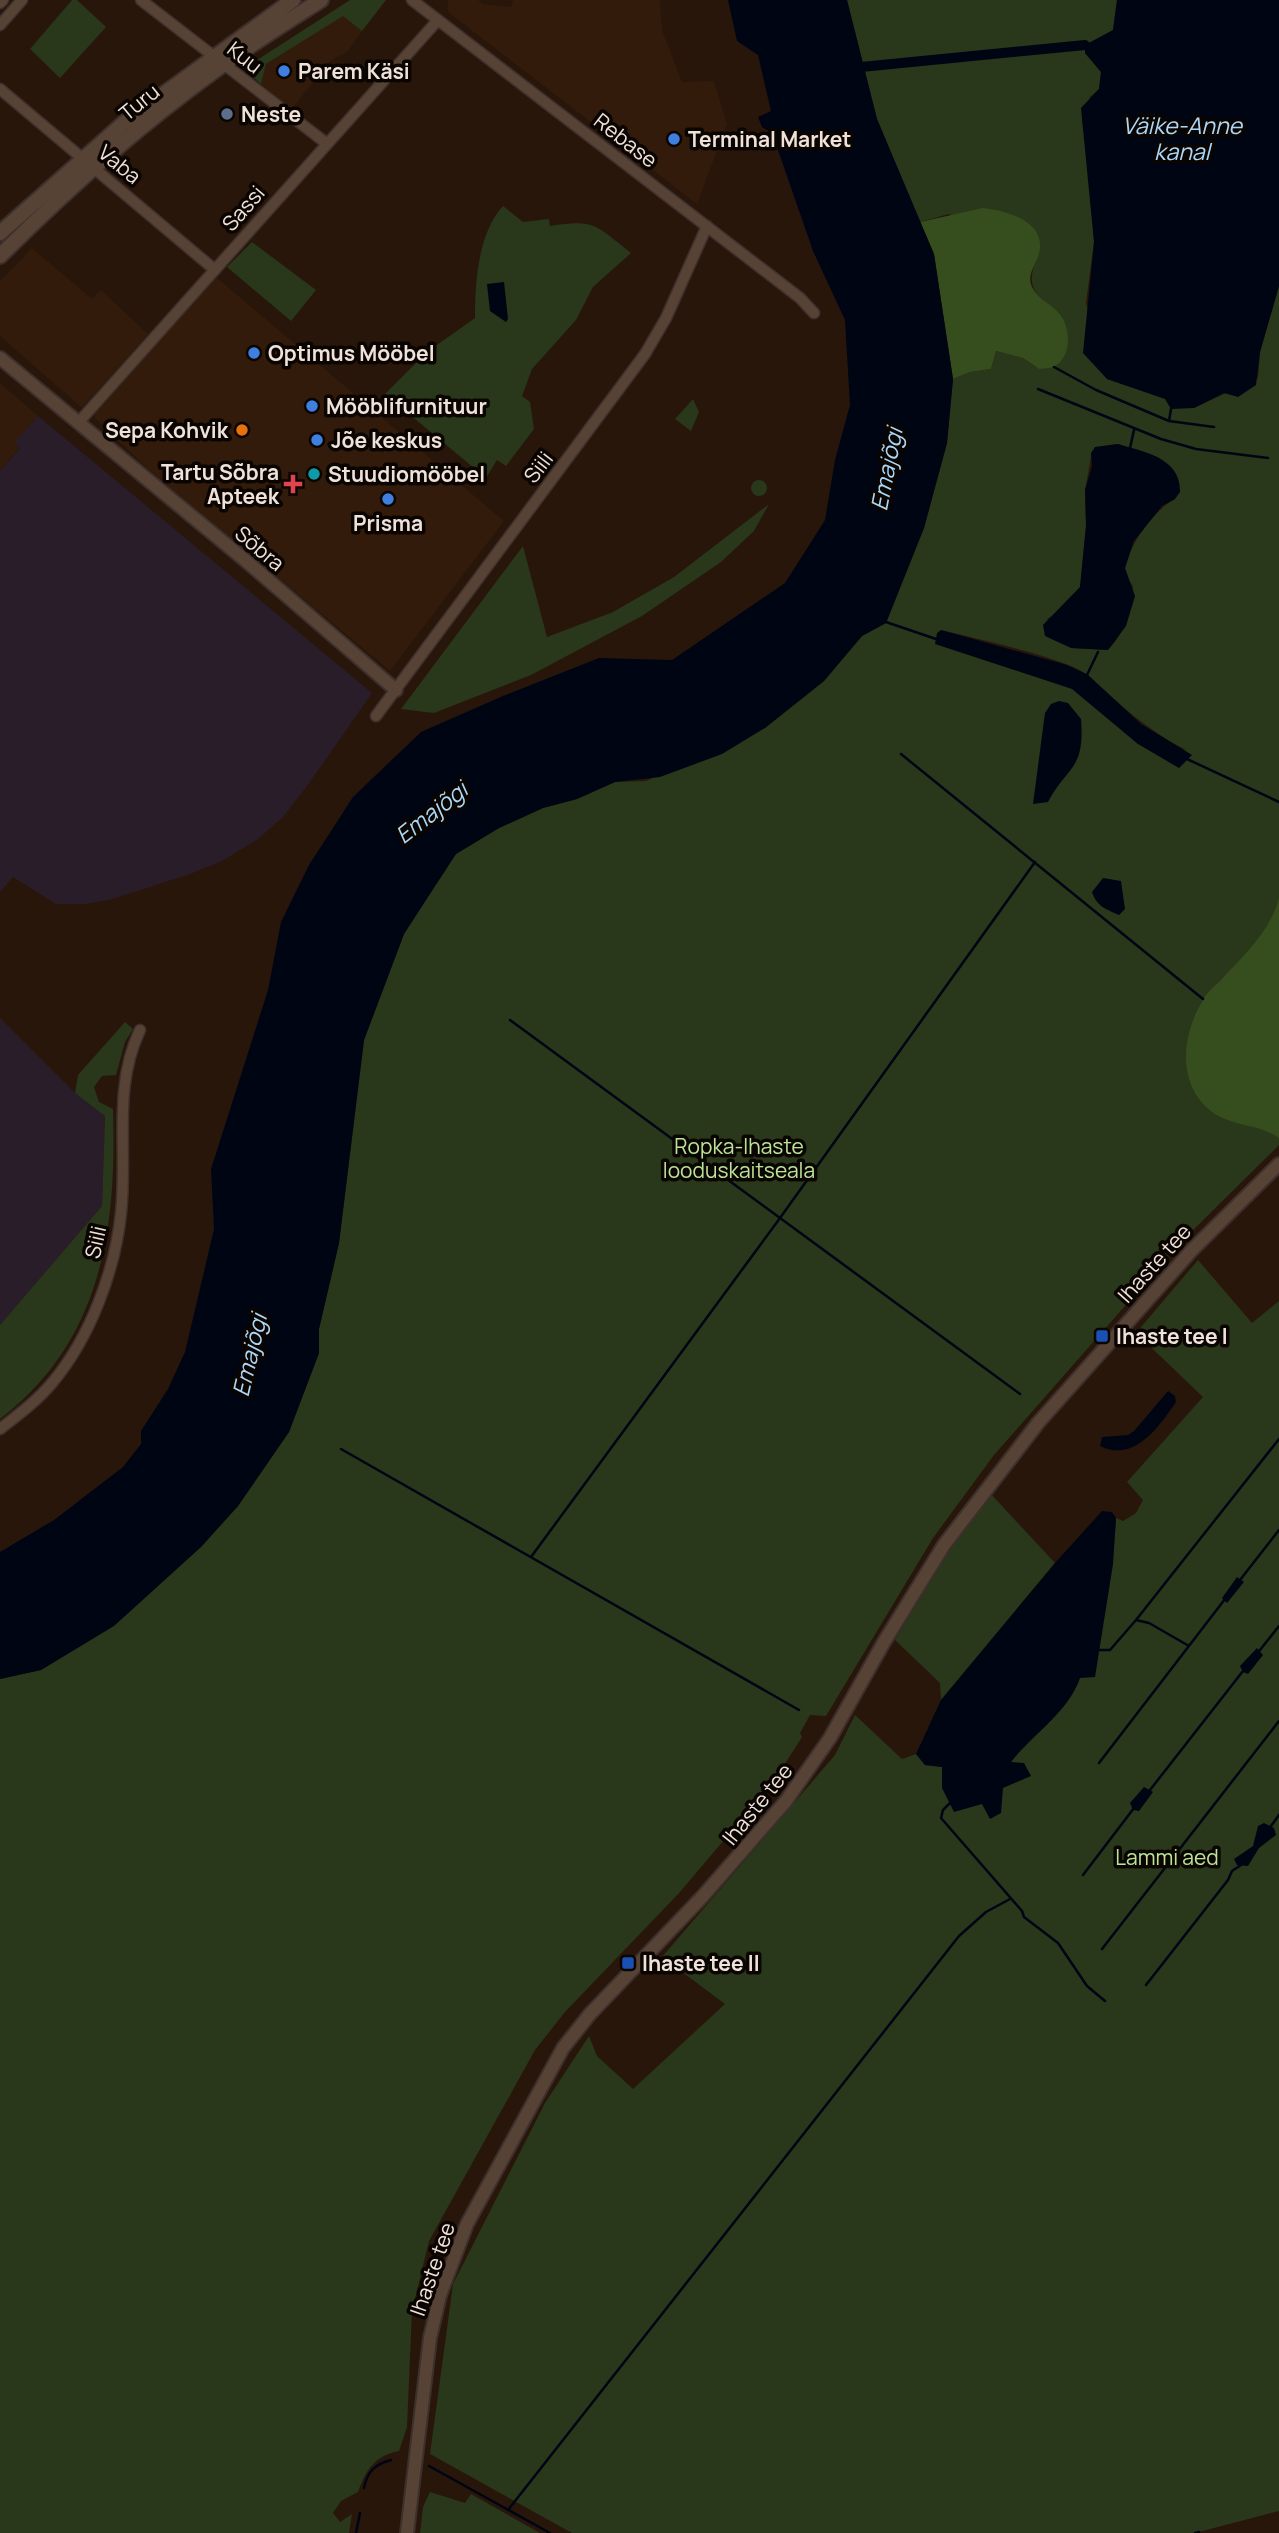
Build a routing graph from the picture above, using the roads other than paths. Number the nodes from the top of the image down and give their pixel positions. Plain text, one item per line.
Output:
1 (22, 0) edge
2 (141, 0) edge
3 (293, 0) edge
4 (321, 0) edge
5 (412, 0) edge
6 (438, 20) junction
7 (0, 24) edge
8 (218, 60) junction
9 (0, 89) edge
10 (326, 143) junction
11 (88, 163) junction
12 (706, 226) junction
13 (0, 233) edge
14 (0, 256) edge
15 (215, 270) junction
16 (814, 313) dead end
17 (0, 358) edge
18 (78, 423) junction
19 (396, 690) junction
20 (376, 716) dead end
21 (140, 1030) dead end
22 (1279, 1164) edge
23 (0, 1429) edge
24 (407, 2533) edge

1 - 7 street
2 - 8 street, Kuu
3 - 8 main road, Turu
4 - 8 main road, Turu
5 - 6 street, Rebase
6 - 10 street, Sassi
6 - 12 street, Rebase
8 - 10 street, Kuu
8 - 11 main road, Turu
9 - 11 street, Vaba
10 - 15 street, Sassi
11 - 13 main road, Turu
11 - 14 main road, Turu
11 - 15 street, Vaba
12 - 16 street, Rebase
12 - 19 street, Siili
15 - 18 street, Sassi
17 - 18 street, Sõbra
18 - 19 street, Sõbra
19 - 20 street, Siili
21 - 23 street, Siili
22 - 24 street, Ihaste tee

